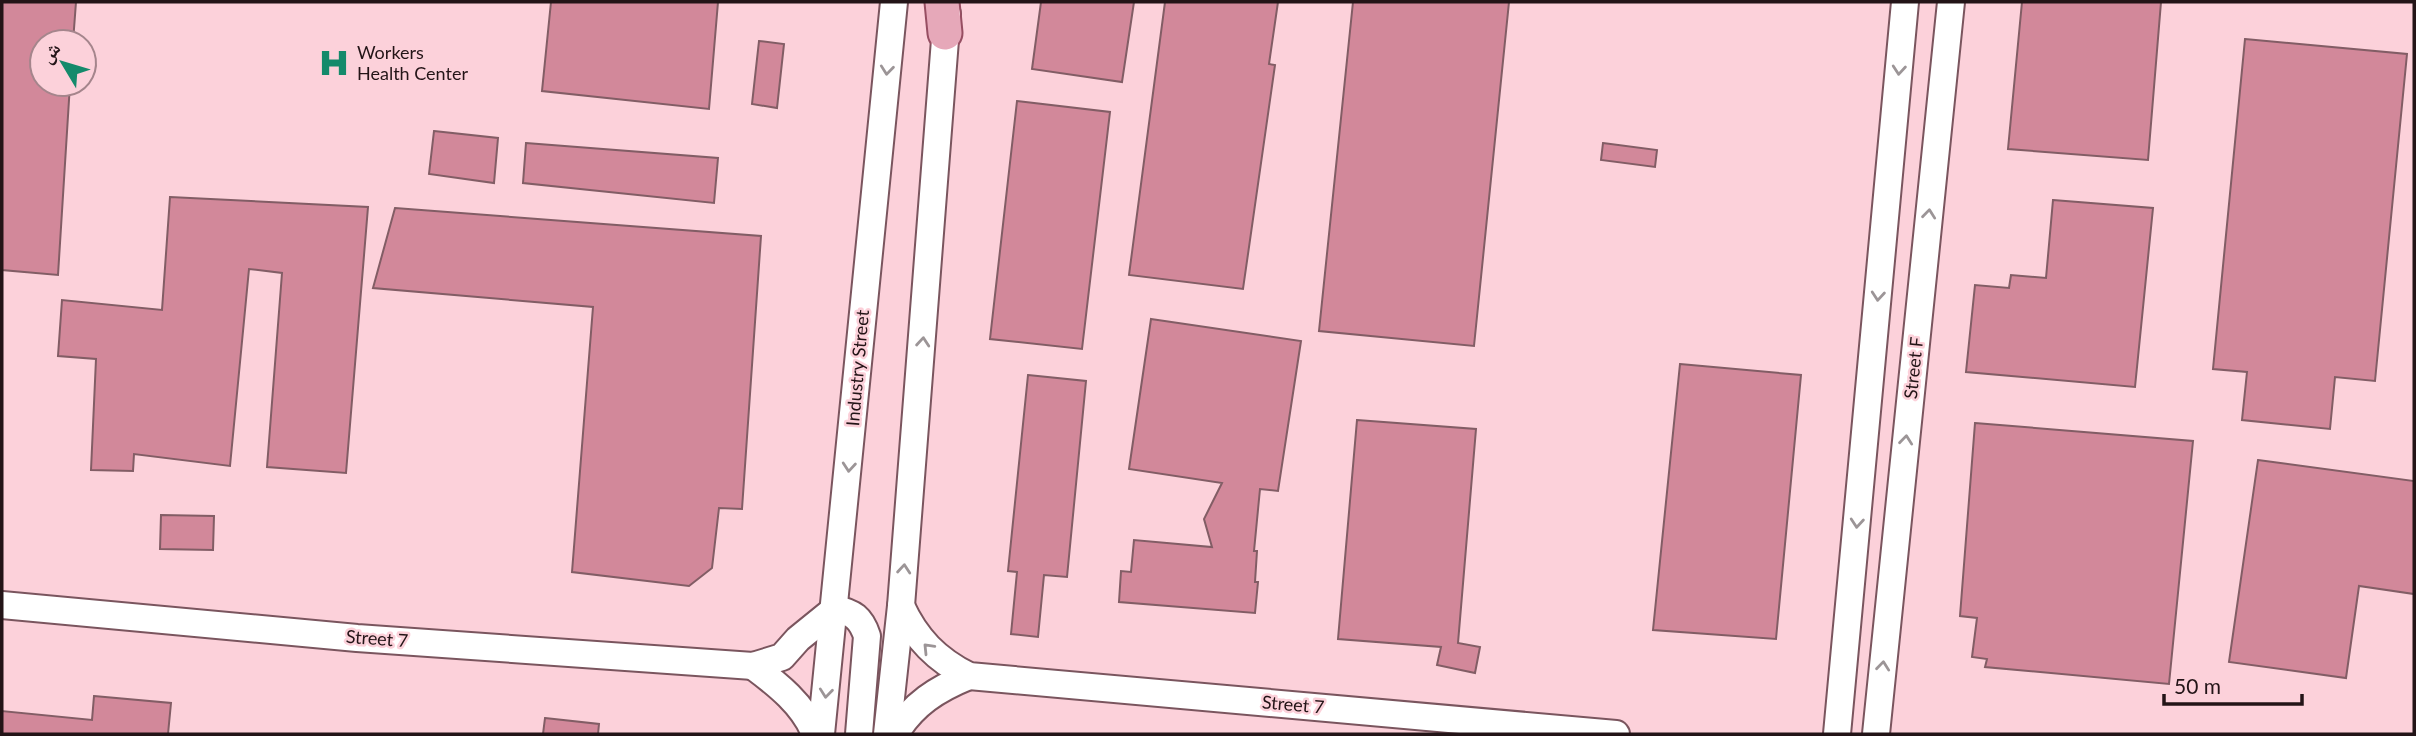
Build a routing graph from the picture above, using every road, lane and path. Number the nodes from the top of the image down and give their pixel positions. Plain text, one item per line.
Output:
1 (894, 2) edge
2 (1905, 2) edge
3 (1951, 2) edge
4 (945, 12) edge
5 (2, 605) edge
6 (901, 606) junction
7 (835, 609) junction
8 (753, 666) junction
9 (970, 676) junction
10 (815, 734) edge
11 (821, 734) edge
12 (859, 734) edge
13 (887, 734) edge
14 (895, 734) edge
15 (1616, 734) edge
16 (1837, 734) edge
17 (1876, 734) edge

1 -> 7 street, Industry Street
2 -> 16 street
17 -> 3 street, Street F
6 -> 4 street
5 - 8 street, Street 7
9 -> 6 street, Street 7
6 - 13 street
7 - 8 street, Street 7
7 -> 11 street, Industry Street
7 - 12 street
8 - 10 street
9 - 14 street, Street 7
9 - 15 street, Street 7

